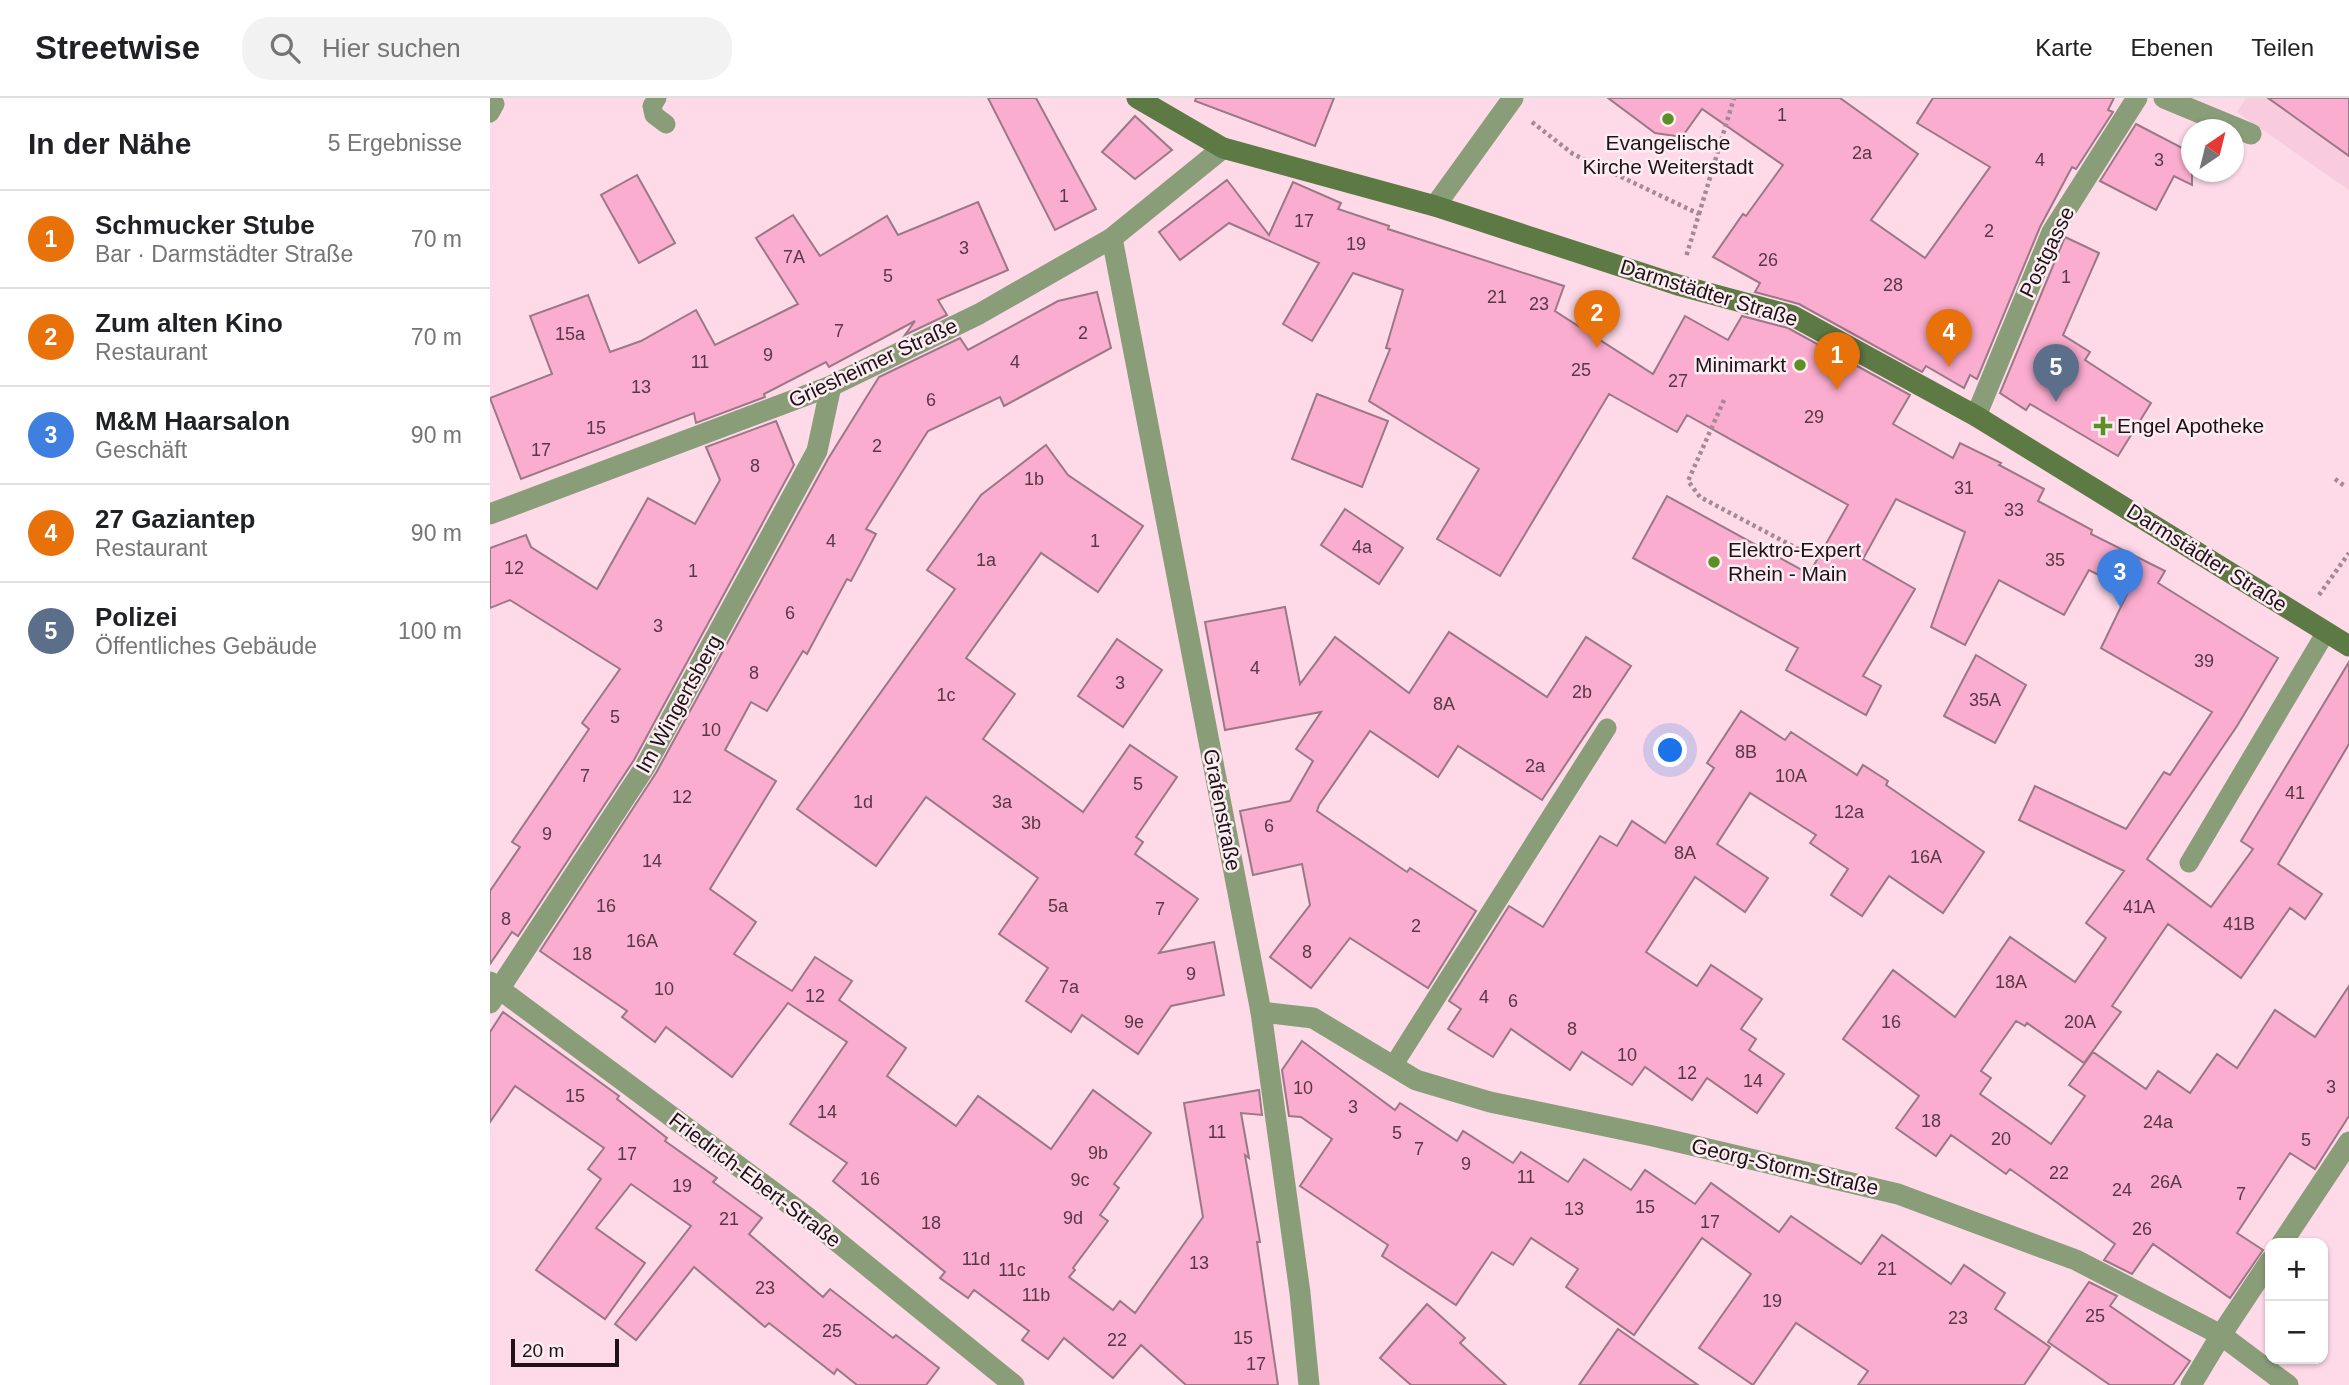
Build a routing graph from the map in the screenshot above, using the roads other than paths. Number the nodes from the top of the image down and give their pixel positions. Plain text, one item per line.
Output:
1 (657, 98) edge
2 (1137, 98) edge
3 (2137, 98) edge
4 (2164, 98) edge
5 (1511, 101) edge
6 (666, 124) dead end
7 (2251, 134) dead end
8 (1223, 148) junction
9 (1435, 206) junction
10 (1112, 238) junction
11 (831, 386) junction
12 (1976, 416) junction
13 (490, 514) edge
14 (2326, 632) junction
15 (2349, 646) edge
16 (1607, 728) dead end
17 (2189, 863) dead end
18 (493, 991) edge
19 (1261, 1012) junction
20 (1393, 1066) junction
21 (2349, 1142) edge
22 (2285, 1238) edge
23 (2265, 1269) edge
24 (2221, 1335) junction
25 (1014, 1385) edge
26 (1309, 1385) edge
27 (2191, 1385) edge
28 (2288, 1385) edge

1 - 6 lane
2 - 8 street, Darmstädter Straße
3 - 12 street, Postgasse
4 - 7 street
5 - 9 street
8 - 9 street, Darmstädter Straße
8 - 10 street, Griesheimer Straße
9 - 12 street, Darmstädter Straße
10 - 11 street, Griesheimer Straße
10 - 19 street, Grafenstraße
11 - 13 street, Griesheimer Straße
11 - 18 street, Im Wingertsberg
12 - 14 street, Darmstädter Straße
14 - 15 street, Darmstädter Straße
14 - 17 lane
16 - 20 lane
18 - 25 street, Friedrich-Ebert-Straße
19 - 20 street, Georg-Storm-Straße
19 - 26 street, Grafenstraße
20 - 24 street, Georg-Storm-Straße
21 - 22 street
23 - 24 street
24 - 27 street
24 - 28 street, Georg-Storm-Straße

